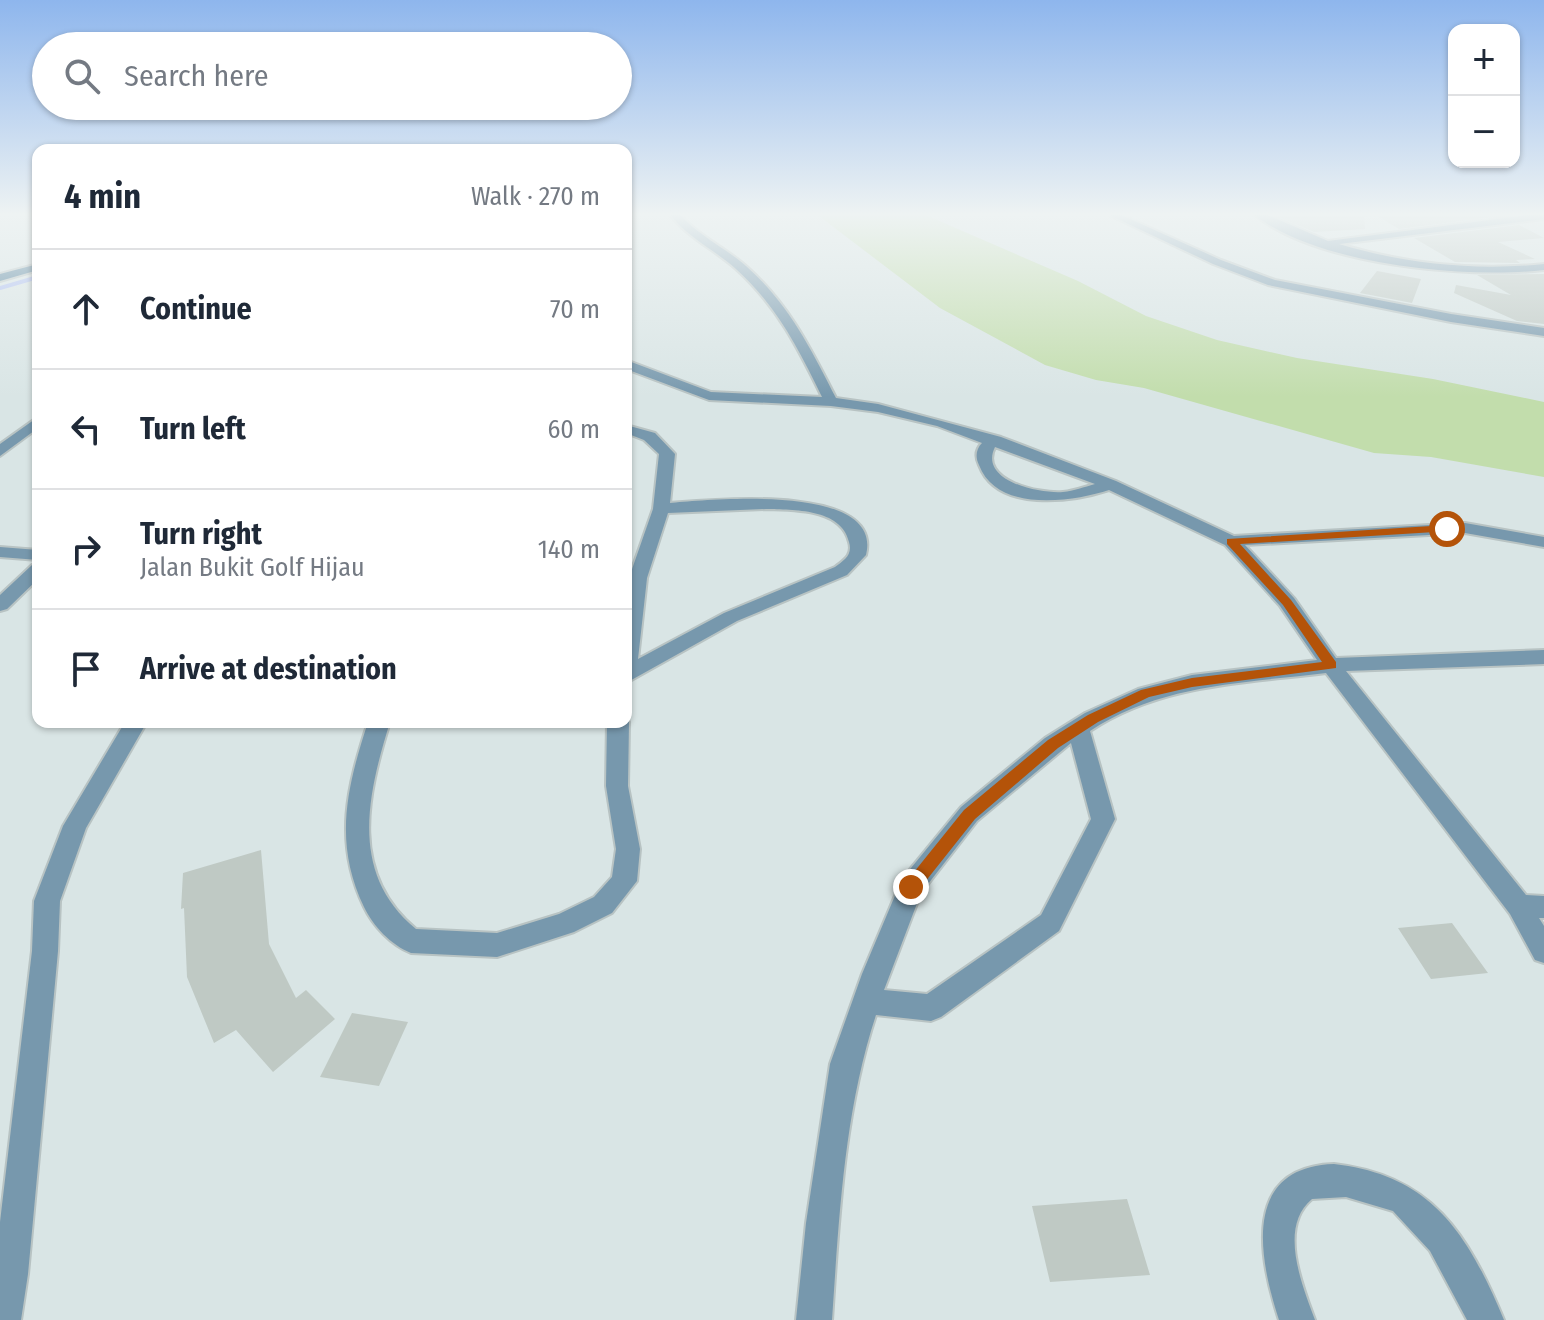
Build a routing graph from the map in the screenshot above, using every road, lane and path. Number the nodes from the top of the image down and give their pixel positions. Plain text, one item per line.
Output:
1 (750, 275) edge
2 (1250, 275) edge
3 (1544, 332) edge
4 (632, 366) edge
5 (831, 402) junction
6 (32, 426) edge
7 (632, 430) edge
8 (996, 440) junction
9 (0, 451) edge
10 (1110, 484) junction
11 (661, 509) junction
12 (1231, 541) junction
13 (1544, 542) edge
14 (0, 552) edge
15 (32, 555) edge
16 (32, 575) edge
17 (632, 578) edge
18 (0, 605) edge
19 (1544, 657) edge
20 (1332, 665) junction
21 (632, 673) edge
22 (132, 728) edge
23 (377, 728) edge
24 (618, 728) edge
25 (1078, 728) junction
26 (1531, 906) edge
27 (1544, 951) edge
28 (867, 1001) junction
29 (6, 1274) edge
30 (3, 1320) edge
31 (814, 1320) edge
32 (1297, 1320) edge
33 (1486, 1320) edge

1 - 5 street
2 - 3 street
4 - 5 street
5 - 8 street
6 - 9 street
7 - 11 street
8 - 10 street
8 - 10 street
10 - 12 street
11 - 17 street
11 - 21 street
12 - 13 street
12 - 20 street
14 - 15 street
16 - 18 street
19 - 20 street
20 - 25 street
20 - 26 street
22 - 29 street
23 - 24 street
25 - 28 street
25 - 28 street
26 - 27 street
28 - 31 street
29 - 30 street
32 - 33 street

